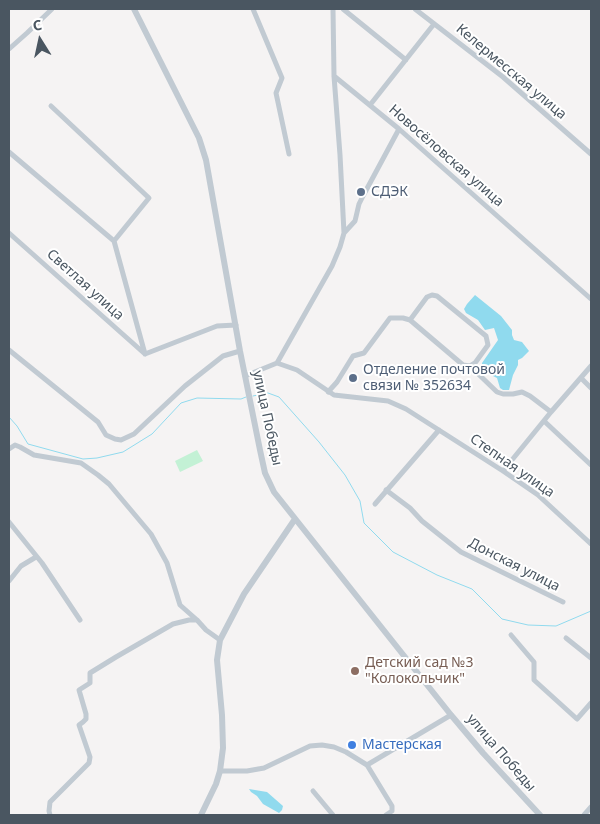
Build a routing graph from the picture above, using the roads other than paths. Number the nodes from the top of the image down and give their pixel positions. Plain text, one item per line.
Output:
1 (52, 9) edge
2 (134, 9) edge
3 (253, 9) edge
4 (333, 9) edge
5 (343, 9) edge
6 (415, 9) edge
7 (434, 24) junction
8 (9, 48) edge
9 (406, 60) junction
10 (334, 76) junction
11 (370, 105) junction
12 (51, 106) dead end
13 (399, 130) junction
14 (9, 152) edge
15 (289, 154) dead end
16 (591, 154) edge
17 (9, 233) edge
18 (344, 233) junction
19 (114, 241) junction
20 (591, 299) edge
21 (410, 320) junction
22 (236, 325) junction
23 (9, 350) edge
24 (240, 351) junction
25 (146, 354) junction
26 (277, 363) junction
27 (470, 366) junction
28 (591, 366) edge
29 (245, 376) junction
30 (581, 378) junction
31 (591, 388) edge
32 (328, 392) junction
33 (551, 412) junction
34 (544, 421) junction
35 (438, 430) junction
36 (9, 449) edge
37 (591, 465) edge
38 (503, 471) junction
39 (386, 490) junction
40 (375, 504) dead end
41 (295, 519) junction
42 (9, 522) edge
43 (591, 544) edge
44 (36, 557) junction
45 (9, 581) edge
46 (563, 602) dead end
47 (80, 620) dead end
48 (197, 620) junction
49 (512, 635) dead end
50 (566, 638) dead end
51 (220, 640) junction
52 (591, 658) edge
53 (591, 703) edge
54 (451, 715) junction
55 (367, 765) junction
56 (220, 771) junction
57 (313, 791) dead end
58 (591, 807) edge
59 (50, 815) edge
60 (201, 815) edge
61 (333, 815) edge
62 (386, 815) edge
63 (540, 815) edge
64 (584, 815) edge

1 - 8 street
2 - 22 street, улица Победы
3 - 15 street
4 - 10 street
5 - 9 street
6 - 7 street, Келермесская улица
7 - 9 street
7 - 16 street, Келермесская улица
9 - 11 street
10 - 11 street, Новосёловская улица
10 - 18 street
11 - 13 street, Новосёловская улица
12 - 19 street
13 - 18 street
13 - 20 street, Новосёловская улица
14 - 19 street
17 - 25 street, Светлая улица
18 - 26 street
19 - 25 street
21 - 27 street
21 - 27 street
21 - 32 street
22 - 24 street, улица Победы
22 - 25 street
23 - 24 street
24 - 29 street, улица Победы
26 - 29 street
26 - 32 street, Степная улица
27 - 33 street
28 - 30 street
29 - 41 street, улица Победы
30 - 31 street
30 - 33 street
32 - 35 street, Степная улица
33 - 34 street
34 - 37 street
34 - 38 street
35 - 38 street, Степная улица
35 - 39 street
36 - 48 street
38 - 43 street, Степная улица
39 - 40 street
39 - 46 street, Донская улица
41 - 51 street
41 - 54 street, улица Победы
42 - 44 street
44 - 45 street
44 - 47 street
48 - 51 street
48 - 59 street
49 - 53 street
50 - 52 street
51 - 56 street
54 - 55 street
54 - 63 street, улица Победы
55 - 56 street
55 - 62 street
56 - 60 street
57 - 61 street
58 - 64 street

